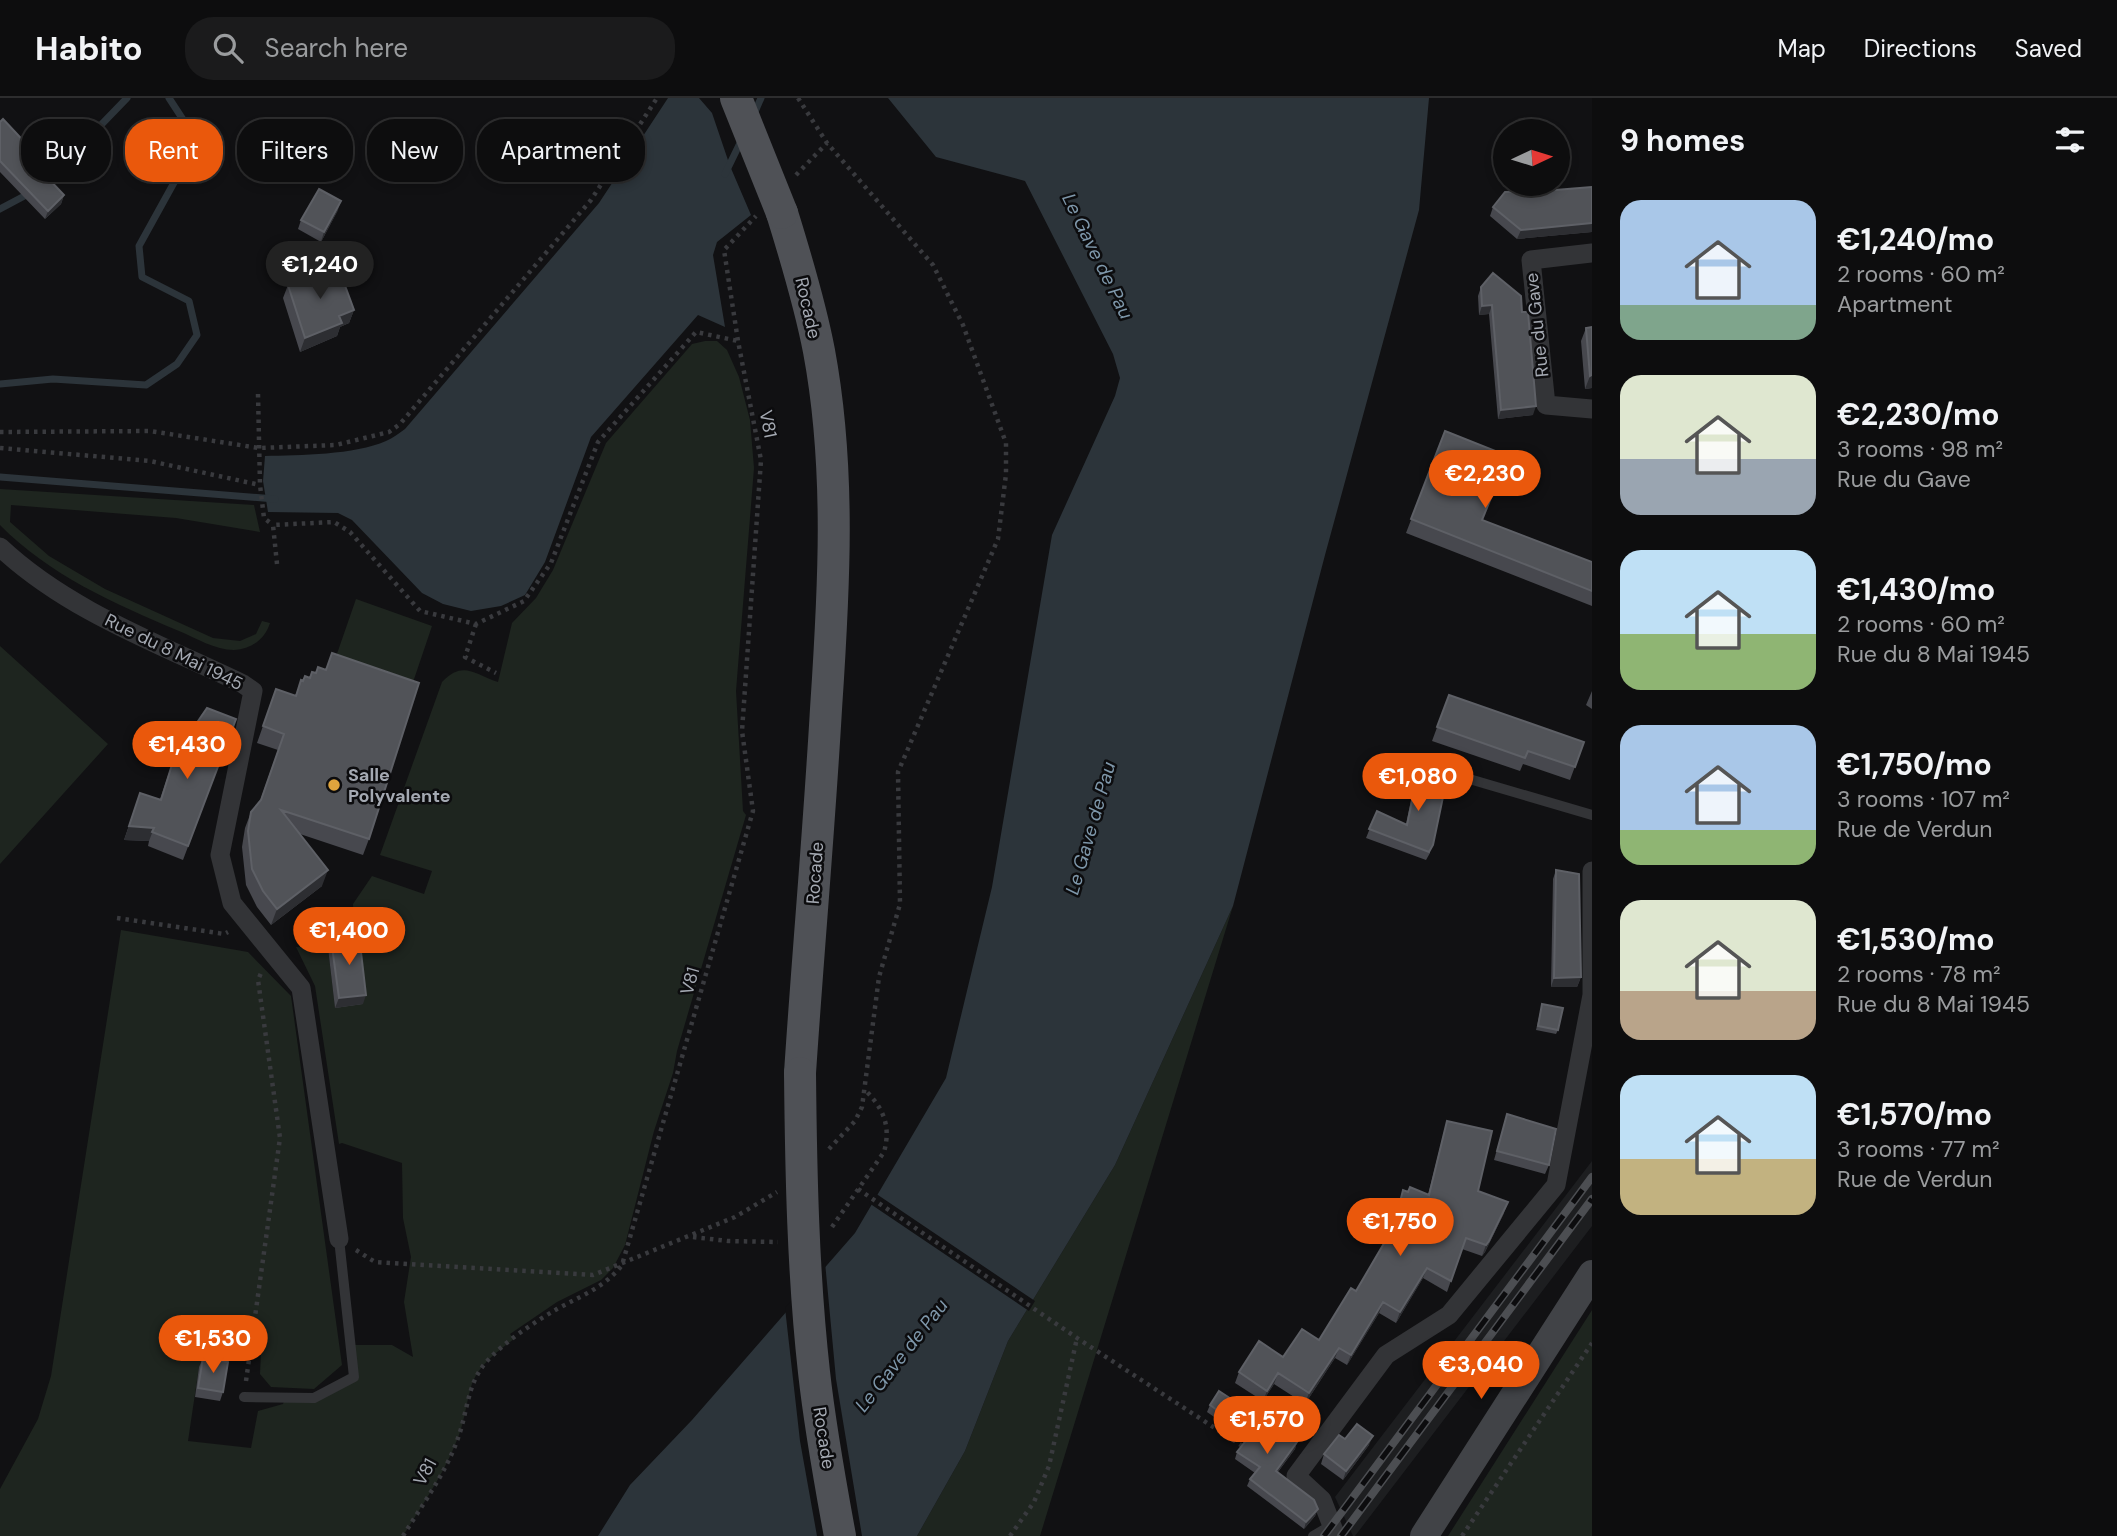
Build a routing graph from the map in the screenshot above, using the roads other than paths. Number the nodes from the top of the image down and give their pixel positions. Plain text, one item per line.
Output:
1 (736, 98) edge
2 (1592, 253) edge
3 (1592, 410) edge
4 (0, 547) edge
5 (1408, 761) dead end
6 (1592, 815) edge
7 (1592, 871) edge
8 (339, 1239) joint
9 (1592, 1274) edge
10 (244, 1396) road end
11 (1334, 1531) edge
12 (840, 1536) edge
13 (1313, 1536) edge
14 (1423, 1536) edge

1 - 12 main road, Rocade, bridge
2 - 3 street, Rue du Gave
4 - 8 street, Rue du 8 Mai 1945
5 - 6 lane
7 - 11 street
8 - 10 lane
9 - 14 main road
11 - 13 lane

